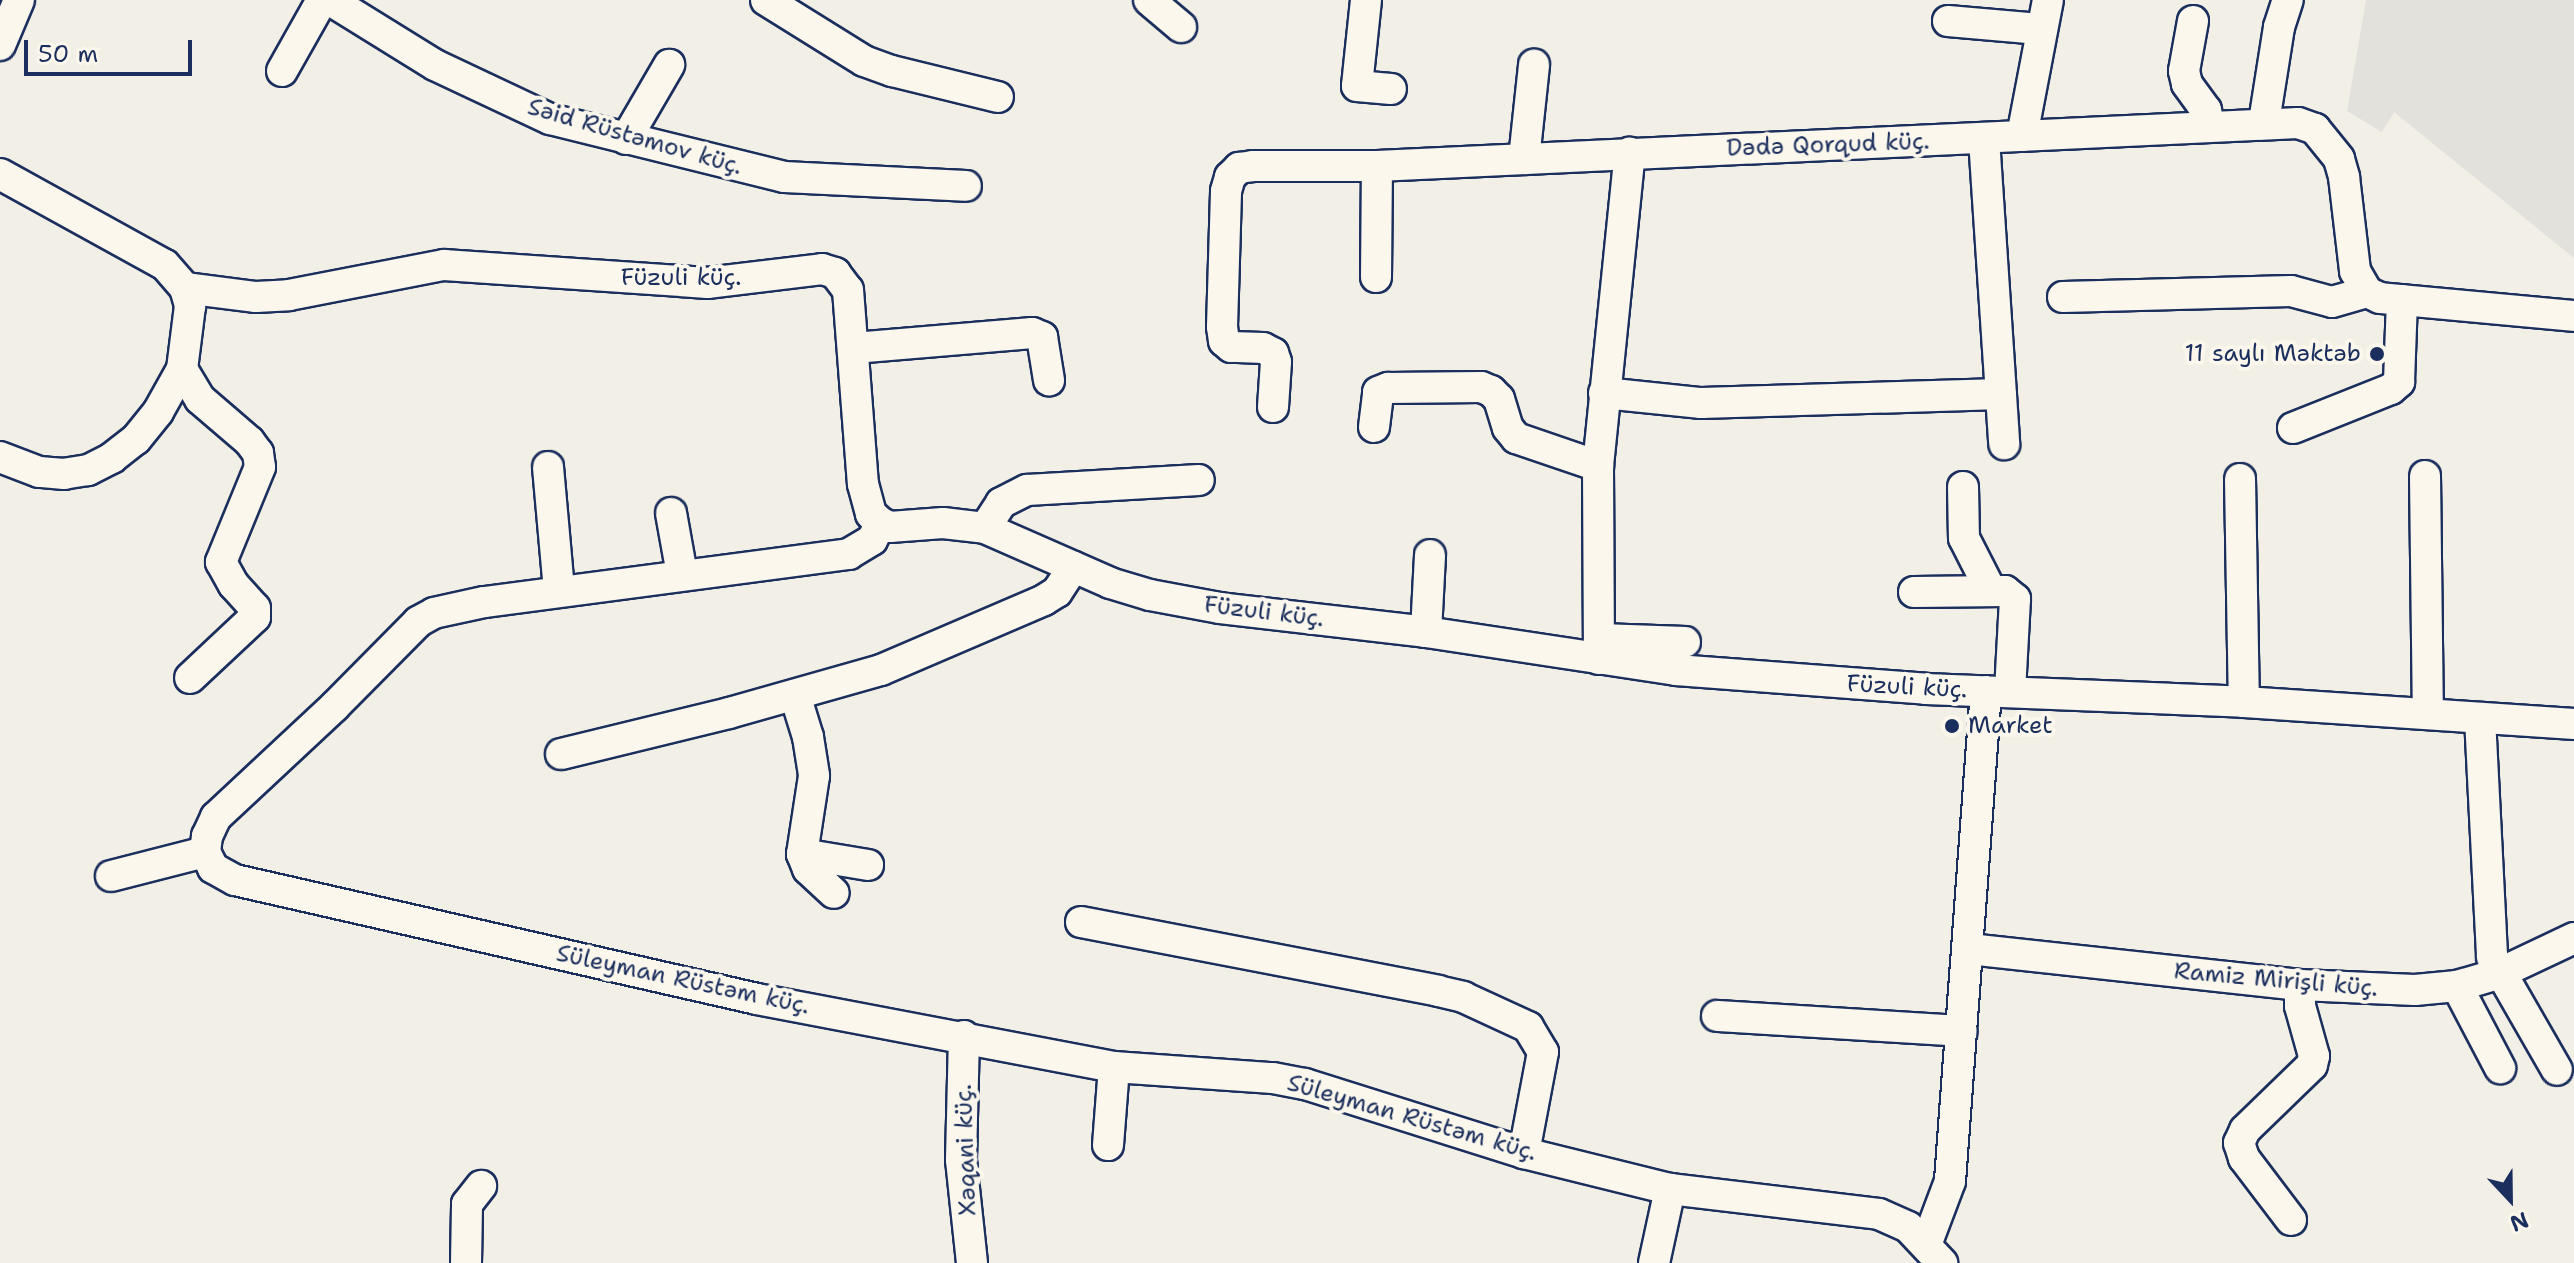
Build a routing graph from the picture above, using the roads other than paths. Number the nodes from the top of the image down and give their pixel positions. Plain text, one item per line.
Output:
1 (19, 0) edge
2 (322, 0) edge
3 (330, 0) edge
4 (766, 0) edge
5 (1149, 0) edge
6 (1366, 0) edge
7 (2048, 0) edge
8 (2288, 0) edge
9 (1948, 21) dead end
10 (2193, 21) dead end
11 (1181, 27) dead end
12 (2040, 29) junction
13 (0, 45) edge
14 (669, 65) dead end
15 (1534, 65) dead end
16 (282, 71) dead end
17 (1391, 89) dead end
18 (998, 97) dead end
19 (2264, 122) junction
20 (2209, 125) junction
21 (2022, 136) junction
22 (626, 139) junction
23 (1984, 139) junction
24 (1630, 153) junction
25 (1524, 159) junction
26 (1377, 166) junction
27 (0, 174) edge
28 (966, 186) dead end
29 (1376, 277) dead end
30 (185, 288) junction
31 (2367, 292) junction
32 (2063, 297) dead end
33 (2402, 300) junction
34 (2574, 316) edge
35 (854, 348) junction
36 (182, 369) junction
37 (1049, 380) dead end
38 (1604, 393) junction
39 (2001, 394) junction
40 (1273, 407) dead end
41 (1374, 427) dead end
42 (2293, 428) dead end
43 (2004, 444) dead end
44 (0, 457) edge
45 (1598, 466) junction
46 (548, 467) dead end
47 (2425, 476) dead end
48 (2240, 479) dead end
49 (1199, 480) dead end
50 (1963, 487) dead end
51 (671, 513) dead end
52 (881, 523) junction
53 (985, 528) junction
54 (1430, 555) dead end
55 (1073, 567) junction
56 (682, 574) junction
57 (559, 591) junction
58 (1991, 591) junction
59 (1914, 592) dead end
60 (1426, 632) junction
61 (1685, 642) dead end
62 (1600, 649) junction
63 (190, 678) dead end
64 (1998, 692) junction
65 (795, 695) junction
66 (2244, 702) junction
67 (2428, 713) junction
68 (2480, 718) junction
69 (2574, 724) edge
70 (561, 754) dead end
71 (205, 852) junction
72 (802, 854) junction
73 (868, 865) dead end
74 (111, 876) dead end
75 (834, 893) dead end
76 (1081, 922) dead end
77 (2574, 938) edge
78 (1969, 949) junction
79 (2498, 974) junction
80 (2300, 985) junction
81 (2457, 986) junction
82 (1717, 1016) dead end
83 (1962, 1031) junction
84 (964, 1036) junction
85 (1114, 1067) junction
86 (2500, 1068) dead end
87 (2557, 1070) dead end
88 (1108, 1145) dead end
89 (1524, 1153) junction
90 (481, 1186) dead end
91 (1670, 1189) junction
92 (2291, 1220) dead end
93 (1934, 1254) edge
94 (466, 1263) edge
95 (972, 1263) edge
96 (1654, 1263) edge

1 - 13 street
2 - 16 street
3 - 22 street, Səid Rüstəmov küç.
4 - 18 street
5 - 11 street
6 - 17 street
7 - 12 street
8 - 19 street
9 - 12 street
10 - 20 street
12 - 21 street
14 - 22 street
15 - 25 street
19 - 20 street, Dədə Qorqud küç.
19 - 31 street, Dədə Qorqud küç.
20 - 21 street, Dədə Qorqud küç.
21 - 23 street, Dədə Qorqud küç.
22 - 28 street, Səid Rüstəmov küç.
23 - 24 street, Dədə Qorqud küç.
23 - 39 street
24 - 25 street, Dədə Qorqud küç.
24 - 38 street
25 - 26 street, Dədə Qorqud küç.
26 - 29 street
26 - 40 street, Dədə Qorqud küç.
27 - 30 street
30 - 35 street, Füzuli küç.
30 - 36 street
31 - 32 street
31 - 33 street
33 - 34 street
33 - 42 street
35 - 37 street
35 - 52 street, Füzuli küç.
36 - 44 street
36 - 63 street
38 - 39 street
38 - 45 street
39 - 43 street
41 - 45 street
45 - 62 street
46 - 57 street
47 - 67 street
48 - 66 street
49 - 53 street
50 - 58 street
51 - 56 street
52 - 53 street, Füzuli küç.
52 - 56 street
53 - 55 street, Füzuli küç.
54 - 60 street
55 - 60 street, Füzuli küç.
55 - 65 street
56 - 57 street
57 - 71 street
58 - 59 street
58 - 64 street
60 - 62 street, Füzuli küç.
61 - 62 street
62 - 64 street, Füzuli küç.
64 - 66 street, Füzuli küç.
64 - 78 street
65 - 70 street
65 - 72 street
66 - 67 street, Füzuli küç.
67 - 68 street, Füzuli küç.
68 - 69 street, Füzuli küç.
68 - 79 street
71 - 74 street
71 - 84 street, Süleyman Rüstəm küç.
72 - 73 street
72 - 75 street
76 - 89 street
77 - 79 street, Ramiz Mirişli küç.
78 - 80 street, Ramiz Mirişli küç.
78 - 83 street
79 - 81 street, Ramiz Mirişli küç.
79 - 87 street
80 - 81 street, Ramiz Mirişli küç.
80 - 92 street
81 - 86 street
82 - 83 street
83 - 93 street
84 - 85 street, Süleyman Rüstəm küç.
84 - 95 street, Xəqani küç.
85 - 88 street
85 - 89 street, Süleyman Rüstəm küç.
89 - 91 street, Süleyman Rüstəm küç.
90 - 94 street
91 - 93 street, Süleyman Rüstəm küç.
91 - 96 street

